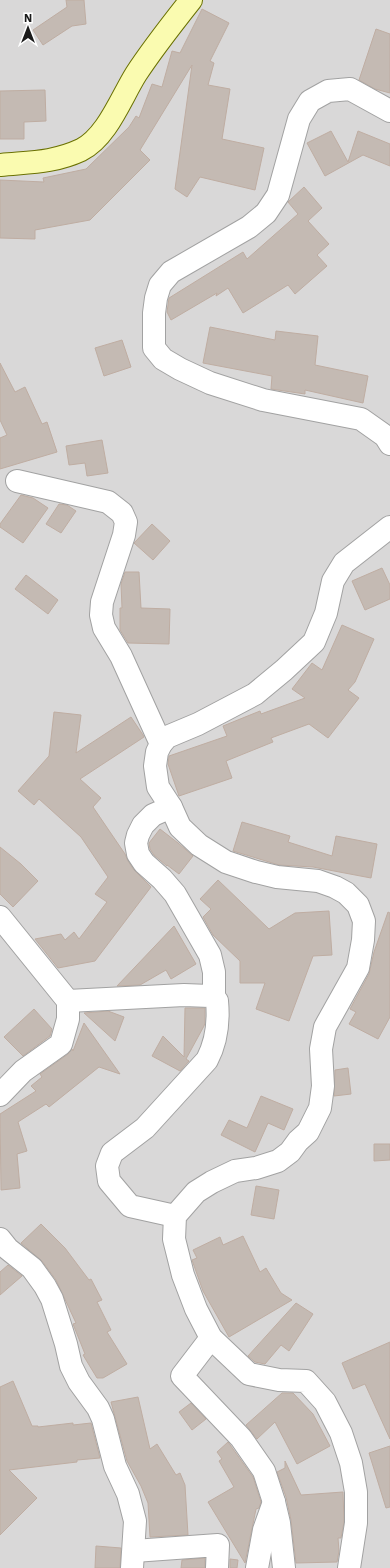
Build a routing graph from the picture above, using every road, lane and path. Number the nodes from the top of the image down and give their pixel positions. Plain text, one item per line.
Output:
1 (191, 0) edge
2 (390, 111) edge
3 (0, 164) edge
4 (390, 444) edge
5 (17, 481) dead end
6 (390, 527) edge
7 (161, 744) junction
8 (171, 807) junction
9 (0, 917) edge
10 (214, 998) junction
11 (68, 1001) junction
12 (0, 1095) edge
13 (175, 1216) junction
14 (0, 1239) edge
15 (211, 1338) junction
16 (274, 1502) junction
17 (133, 1559) edge
18 (217, 1568) edge
19 (257, 1568) edge
20 (284, 1568) edge
21 (349, 1568) edge

1 - 3 street
2 - 4 street
5 - 7 street
6 - 7 street
7 - 8 street
8 - 10 street
8 - 13 street
9 - 11 street
10 - 11 street
10 - 13 street
11 - 12 street
13 - 15 street
14 - 17 street
15 - 16 street
15 - 21 street
16 - 19 street
16 - 20 street
17 - 18 street

